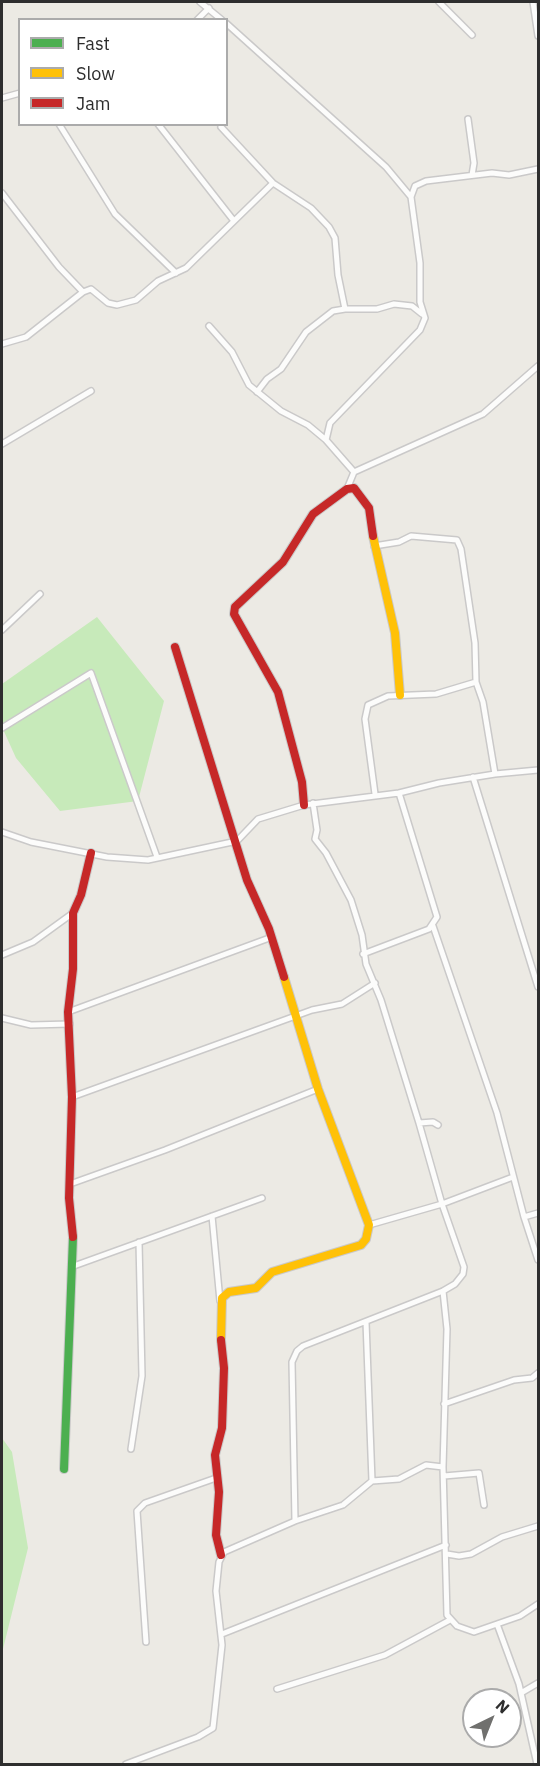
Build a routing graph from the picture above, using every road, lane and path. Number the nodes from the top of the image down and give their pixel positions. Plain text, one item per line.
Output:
1 (200, 2) edge
2 (439, 2) edge
3 (533, 2) edge
4 (209, 8) junction
5 (199, 18) edge
6 (220, 18) edge
7 (228, 25) edge
8 (472, 35) dead end
9 (538, 36) edge
10 (18, 94) edge
11 (2, 99) edge
12 (468, 119) dead end
13 (60, 126) edge
14 (160, 126) edge
15 (221, 127) dead end
16 (538, 169) edge
17 (472, 175) junction
18 (273, 183) junction
19 (2, 193) edge
20 (411, 197) junction
21 (234, 221) junction
22 (176, 273) junction
23 (83, 292) junction
24 (345, 309) junction
25 (425, 318) junction
26 (209, 326) dead end
27 (2, 344) edge
28 (538, 366) edge
29 (90, 391) dead end
30 (257, 392) junction
31 (326, 440) junction
32 (2, 444) edge
33 (354, 472) junction
34 (347, 489) junction
35 (374, 546) junction
36 (40, 594) dead end
37 (2, 630) edge
38 (175, 647) dead end
39 (476, 682) junction
40 (400, 695) junction
41 (2, 728) edge
42 (538, 770) edge
43 (495, 774) junction
44 (472, 777) junction
45 (399, 793) junction
46 (375, 794) junction
47 (308, 804) junction
48 (2, 832) edge
49 (237, 841) junction
50 (91, 853) junction
51 (157, 857) junction
52 (73, 913) junction
53 (433, 926) junction
54 (272, 937) junction
55 (363, 954) junction
56 (2, 955) edge
57 (375, 983) junction
58 (538, 987) edge
59 (68, 1012) junction
60 (296, 1016) junction
61 (2, 1018) edge
62 (70, 1024) junction
63 (318, 1089) junction
64 (72, 1097) junction
65 (419, 1123) junction
66 (438, 1125) dead end
67 (513, 1177) junction
68 (70, 1184) junction
69 (262, 1198) dead end
70 (442, 1204) junction
71 (538, 1213) edge
72 (212, 1216) junction
73 (524, 1217) junction
74 (369, 1225) junction
75 (139, 1242) junction
76 (538, 1260) edge
77 (71, 1267) junction
78 (443, 1291) junction
79 (220, 1302) junction
80 (366, 1322) junction
81 (538, 1373) edge
82 (444, 1404) junction
83 (131, 1449) dead end
84 (443, 1467) junction
85 (64, 1469) dead end
86 (444, 1476) junction
87 (216, 1478) junction
88 (372, 1481) junction
89 (484, 1505) dead end
90 (295, 1521) junction
91 (538, 1526) edge
92 (446, 1545) junction
93 (447, 1554) junction
94 (220, 1556) junction
95 (538, 1604) edge
96 (450, 1620) junction
97 (497, 1624) junction
98 (222, 1634) junction
99 (146, 1642) dead end
100 (538, 1683) edge
101 (520, 1688) edge
102 (277, 1689) dead end
103 (522, 1692) edge
104 (522, 1697) edge
105 (126, 1764) edge
106 (537, 1764) edge

1 - 4 street
2 - 8 street
3 - 9 street
4 - 5 street
4 - 6 street
7 - 20 street
10 - 11 street
12 - 17 street
13 - 22 street
14 - 21 street
15 - 18 street
16 - 17 street
17 - 20 street
18 - 21 street
18 - 24 street
19 - 23 street
20 - 25 street
21 - 22 street
22 - 23 street
23 - 27 street
24 - 25 street
24 - 30 street
25 - 31 street
26 - 30 street
28 - 33 street
29 - 32 street
30 - 31 street
31 - 33 street
33 - 34 street
34 - 35 street
34 - 47 street
35 - 39 street
35 - 40 street
36 - 37 street
38 - 49 street
39 - 40 street
39 - 43 street
40 - 46 street
41 - 51 street
42 - 43 street
43 - 44 street
44 - 45 street
44 - 58 street
45 - 46 street
45 - 53 street
46 - 47 street
47 - 49 street
47 - 55 street
48 - 50 street
49 - 51 street
49 - 54 street
50 - 51 street
50 - 52 street
52 - 56 street
52 - 59 street
53 - 55 street
53 - 67 street
54 - 59 street
54 - 60 street
55 - 57 street
57 - 60 street
57 - 65 street
59 - 62 street
60 - 63 street
60 - 64 street
61 - 62 street
62 - 64 street
63 - 68 street
63 - 74 street
64 - 68 street
65 - 66 street
65 - 70 street
67 - 70 street
67 - 73 street
68 - 77 street
69 - 72 street
70 - 74 street
70 - 78 street
71 - 73 street
72 - 75 street
72 - 79 street
73 - 76 street
74 - 79 street
75 - 77 street
75 - 83 street
77 - 85 street
78 - 80 street
78 - 82 street
79 - 87 street
80 - 88 street
80 - 90 street
81 - 82 street
82 - 84 street
84 - 86 street
84 - 88 street
86 - 89 street
86 - 92 street
87 - 94 street
87 - 99 street
88 - 90 street
90 - 94 street
91 - 93 street
92 - 93 street
92 - 98 street
93 - 96 street
94 - 98 street
95 - 97 street
96 - 97 street
96 - 102 street
97 - 101 street
98 - 105 street
100 - 103 street
104 - 106 street

